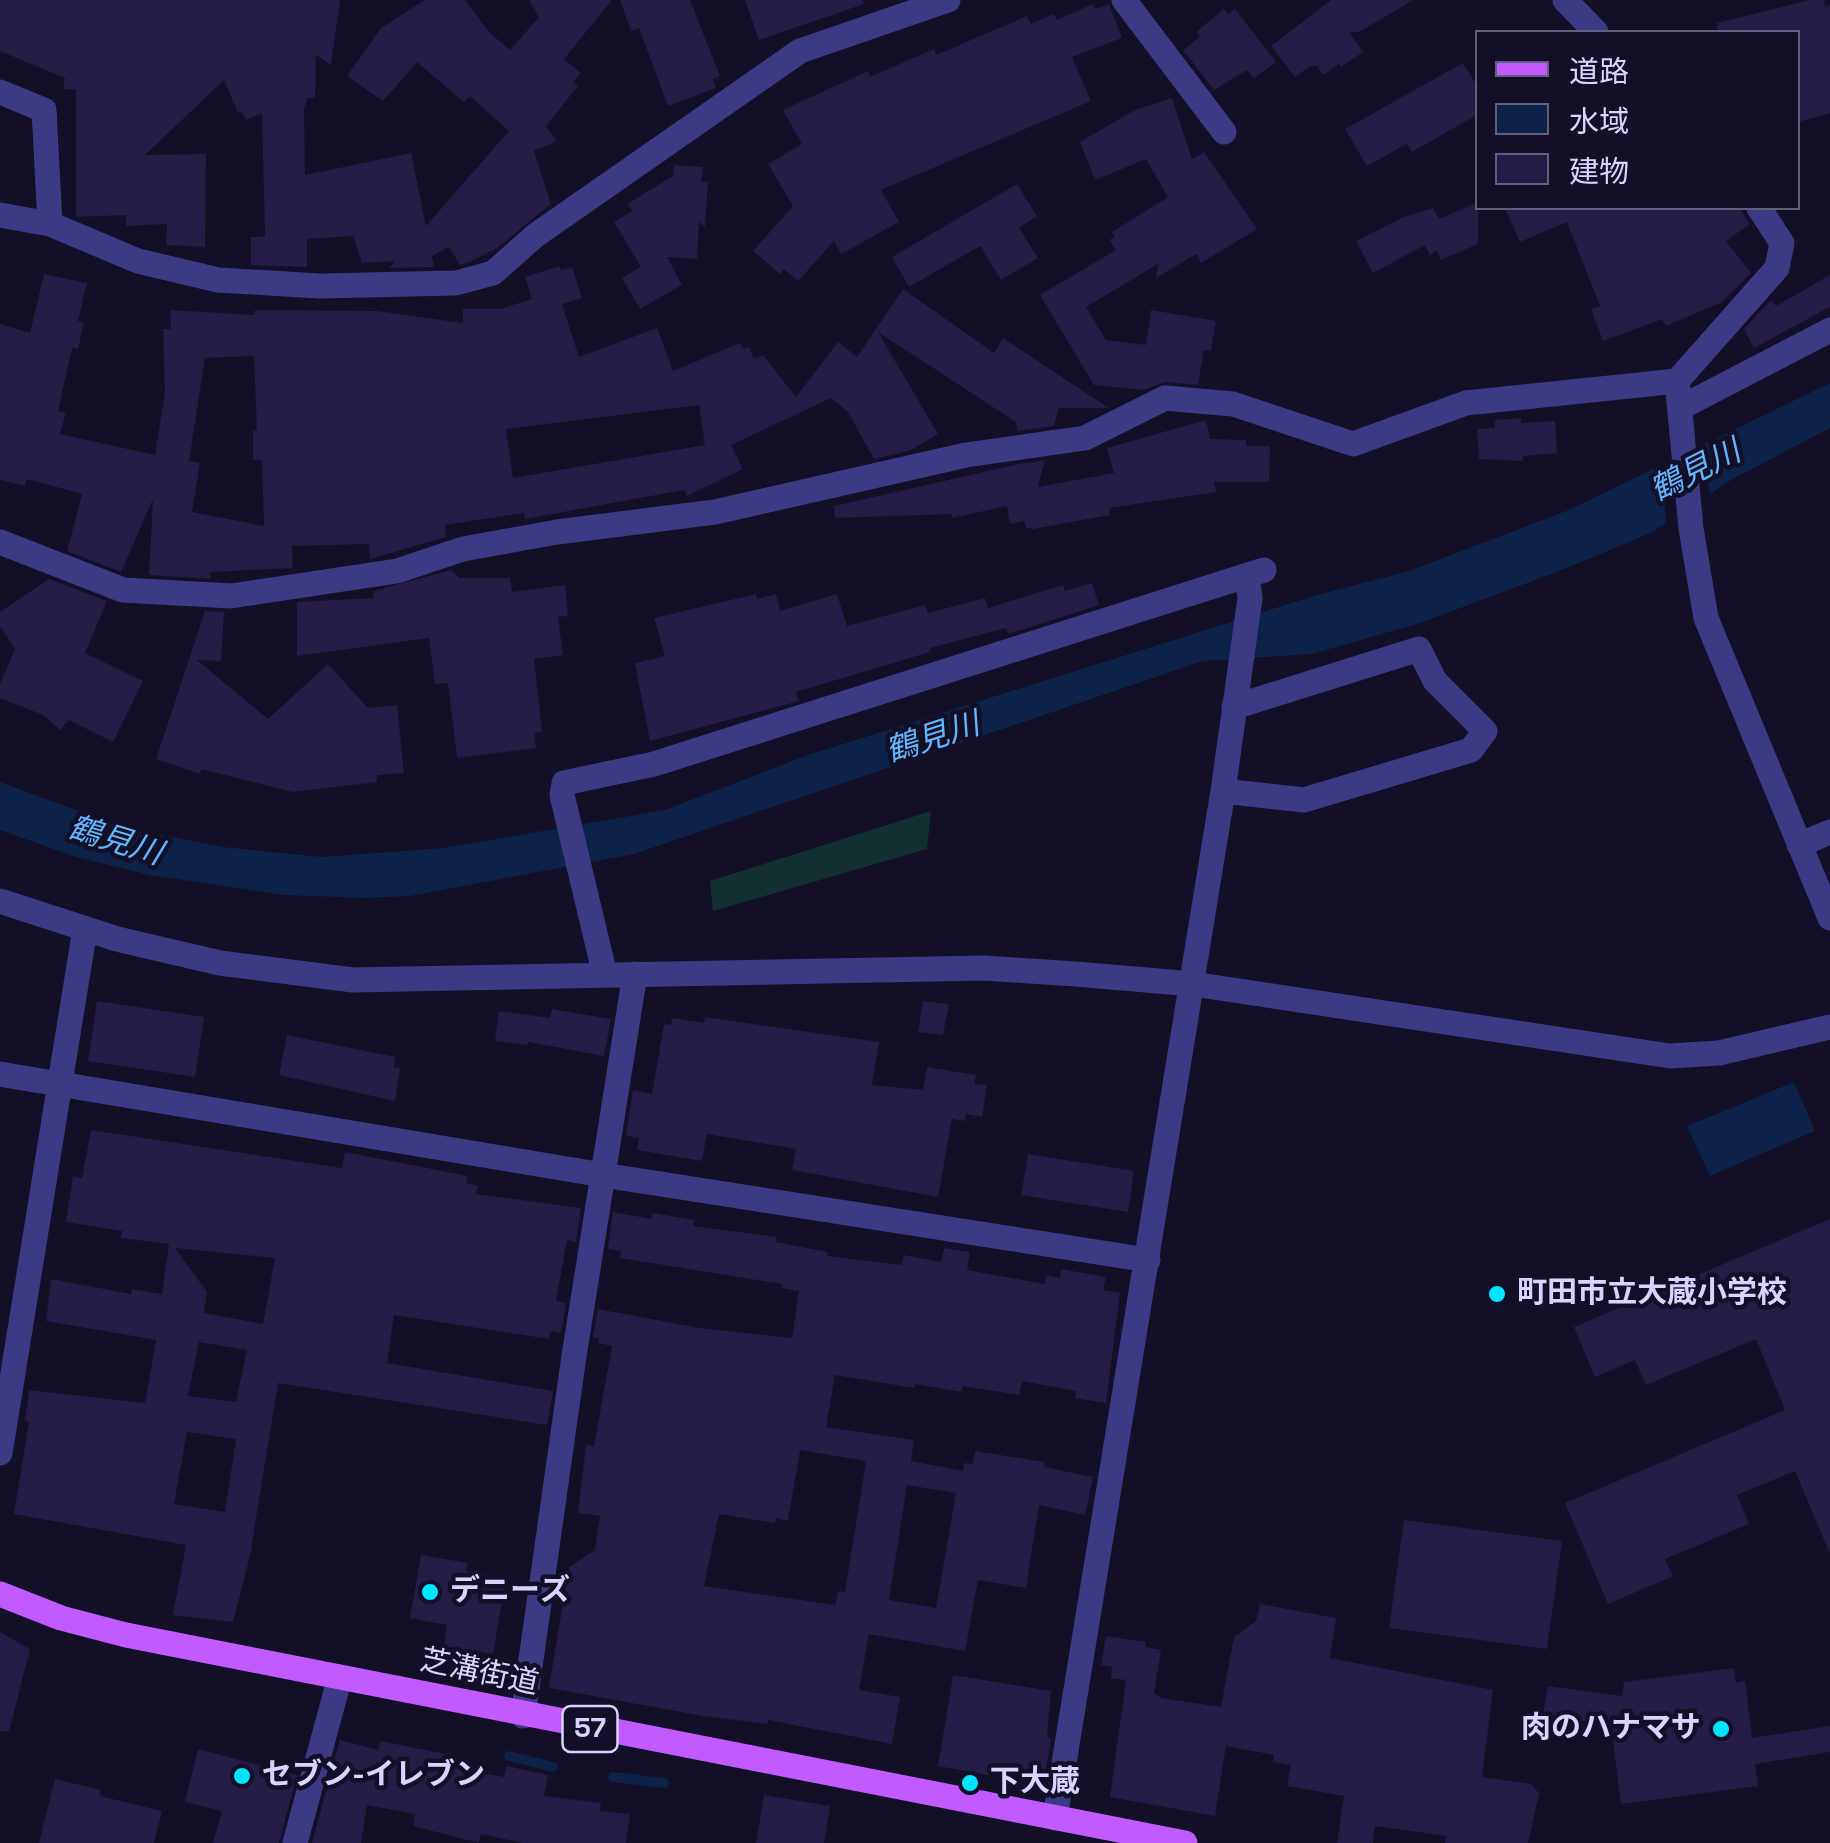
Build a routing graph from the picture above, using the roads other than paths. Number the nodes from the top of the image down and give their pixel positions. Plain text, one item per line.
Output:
1 (948, 0) edge
2 (1124, 0) edge
3 (1565, 0) edge
4 (866, 12) edge
5 (1594, 30) edge
6 (0, 92) edge
7 (1224, 132) dead end
8 (1760, 210) edge
9 (0, 215) edge
10 (50, 224) junction
11 (1830, 330) edge
12 (1677, 381) junction
13 (1681, 415) junction
14 (0, 542) edge
15 (1235, 701) junction
16 (1224, 791) junction
17 (1830, 832) edge
18 (1799, 845) junction
19 (0, 901) edge
20 (1830, 918) edge
21 (86, 929) junction
22 (635, 974) junction
23 (605, 975) junction
24 (1194, 984) junction
25 (1830, 1028) edge
26 (0, 1074) edge
27 (60, 1084) junction
28 (603, 1175) junction
29 (1148, 1260) junction
30 (0, 1453) edge
31 (0, 1594) edge
32 (340, 1678) junction
33 (523, 1716) junction
34 (1055, 1818) junction
35 (295, 1843) edge
36 (1185, 1843) edge

1 - 4 street
2 - 7 street
3 - 5 street
4 - 10 street
6 - 10 street
8 - 12 street
9 - 10 street
11 - 13 street
12 - 13 street
12 - 14 street
13 - 18 street
15 - 16 street
15 - 16 street
15 - 23 street
16 - 24 street
17 - 18 street
18 - 20 street
19 - 21 street
21 - 23 street
21 - 27 street
22 - 23 street
22 - 24 street
22 - 28 street
24 - 25 street
24 - 29 street
26 - 27 street
27 - 28 street
27 - 30 street
28 - 29 street
28 - 33 street
29 - 34 street
31 - 32 main road, 芝溝街道 / 57
32 - 33 main road, 芝溝街道 / 57
32 - 35 street
33 - 34 main road, 芝溝街道 / 57
34 - 36 main road, 芝溝街道 / 57

